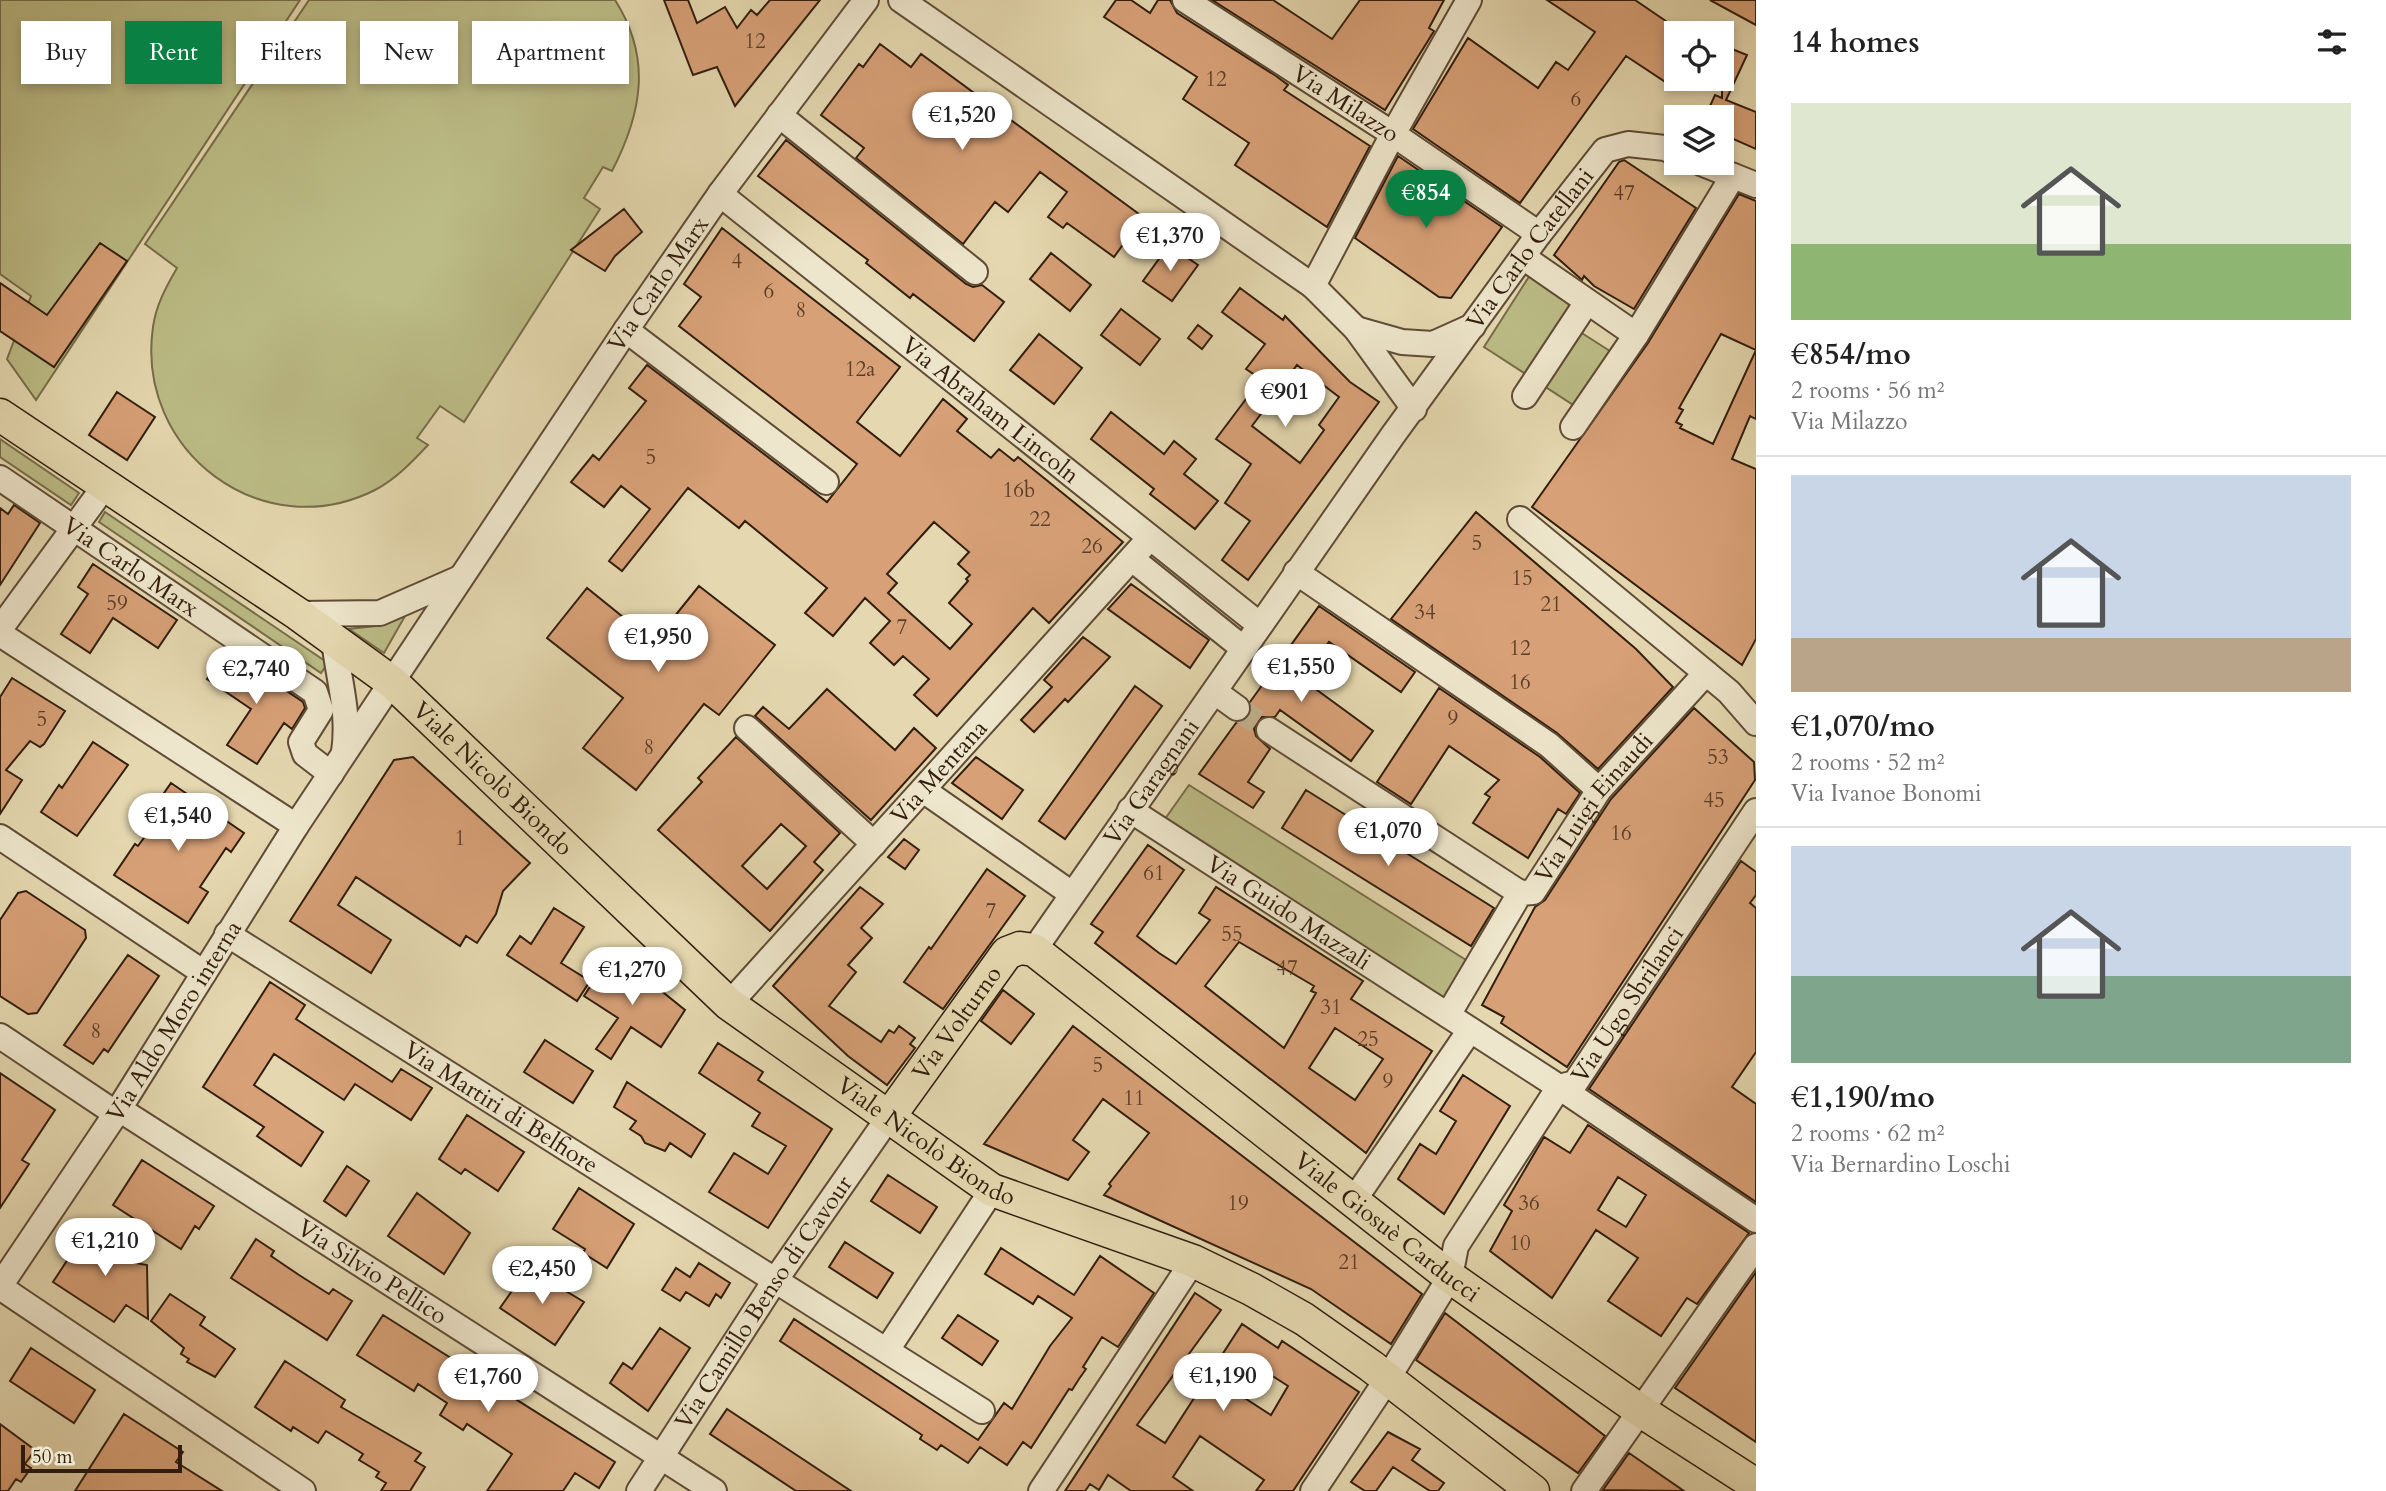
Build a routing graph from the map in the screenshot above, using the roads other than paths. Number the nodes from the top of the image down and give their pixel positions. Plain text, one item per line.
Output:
1 (866, 0) edge
2 (901, 0) edge
3 (1185, 0) edge
4 (1469, 0) edge
5 (779, 115) junction
6 (1393, 134) junction
7 (1664, 148) edge
8 (1733, 176) joint
9 (1756, 185) edge
10 (720, 194) junction
11 (1539, 234) junction
12 (1523, 257) junction
13 (975, 272) dead end
14 (1313, 286) junction
15 (1587, 302) junction
16 (1473, 326) junction
17 (1356, 329) junction
18 (626, 330) junction
19 (1636, 335) junction
20 (1525, 396) dead end
21 (1414, 409) junction
22 (0, 415) edge
23 (1573, 427) dead end
24 (0, 478) edge
25 (826, 482) dead end
26 (104, 487) junction
27 (1520, 519) dead end
28 (75, 529) junction
29 (1149, 539) junction
30 (1132, 559) junction
31 (1296, 572) junction
32 (461, 578) junction
33 (298, 614) junction
34 (1260, 625) junction
35 (0, 631) edge
36 (334, 639) junction
37 (1244, 649) junction
38 (1706, 673) junction
39 (393, 682) junction
40 (1215, 692) junction
41 (1237, 708) tunnel mouth
42 (1756, 723) edge
43 (747, 728) dead end
44 (1269, 730) tunnel mouth
45 (337, 765) junction
46 (923, 790) junction
47 (1599, 790) junction
48 (1130, 810) junction
49 (1756, 811) edge
50 (296, 826) junction
51 (0, 837) edge
52 (874, 844) junction
53 (1520, 893) junction
54 (1072, 894) junction
55 (227, 934) junction
56 (1034, 950) junction
57 (204, 973) junction
58 (729, 1004) junction
59 (1448, 1016) junction
60 (1470, 1030) junction
61 (0, 1036) edge
62 (1559, 1087) junction
63 (117, 1111) junction
64 (889, 1117) junction
65 (992, 1190) junction
66 (1354, 1200) junction
67 (1756, 1220) edge
68 (1756, 1246) edge
69 (8, 1253) edge
70 (1194, 1261) junction
71 (1450, 1277) junction
72 (774, 1282) junction
73 (0, 1287) edge
74 (887, 1350) junction
75 (1388, 1378) junction
76 (982, 1411) dead end
77 (1641, 1411) junction
78 (661, 1457) junction
79 (1756, 1485) edge
80 (303, 1491) edge
81 (639, 1491) edge
82 (714, 1491) edge
83 (1041, 1491) edge
84 (1312, 1491) edge
85 (1533, 1491) edge
86 (1584, 1491) edge

1 - 5 street, Via Carlo Marx
2 - 14 street
3 - 6 street, Via Milazzo
4 - 6 street
5 - 10 street, Via Carlo Marx
5 - 13 street
6 - 11 street, Via Milazzo
6 - 14 street
7 - 11 street, Via Carlo Catellani
8 - 9 street
8 - 19 street
10 - 18 street, Via Carlo Marx
10 - 29 street, Via Abraham Lincoln
11 - 12 street, Via Carlo Catellani
12 - 15 street
12 - 16 street, Via Carlo Catellani
14 - 17 street
15 - 19 street
15 - 20 street
16 - 17 street
16 - 21 street, Via Carlo Catellani
17 - 21 street
18 - 25 street
18 - 32 street, Via Carlo Marx
19 - 23 street
21 - 31 street, Via Garagnani
22 - 26 main road
24 - 28 street, Via Carlo Marx
26 - 28 street
26 - 33 main road
27 - 38 street
28 - 35 street
28 - 45 street, Via Carlo Marx
29 - 30 street, Via Mentana
29 - 34 street, Via Abraham Lincoln
30 - 37 street
30 - 46 street, Via Mentana
31 - 34 street, Via Garagnani
31 - 47 street
32 - 33 street
32 - 39 street, Via Aldo Moro interna
33 - 36 main road
34 - 37 street, Via Garagnani
35 - 50 street
36 - 39 main road
36 - 45 street, Via Aldo Moro interna
37 - 40 street, Via Garagnani
38 - 42 street
38 - 47 street, Via Luigi Einaudi
39 - 45 street, Via Aldo Moro interna
39 - 58 main road, Viale Nicolò Biondo
40 - 41 street
40 - 48 street, Via Garagnani
43 - 52 street
44 - 53 street
45 - 50 street, Via Aldo Moro interna
46 - 52 street, Via Mentana
46 - 54 street
47 - 53 street, Via Luigi Einaudi
48 - 54 street, Via Garagnani
48 - 59 street, Via Guido Mazzali
49 - 62 street, Via Ugo Sbrilanci
50 - 55 street, Via Aldo Moro interna
51 - 57 street
52 - 58 street, Via Mentana
53 - 59 street, Via Luigi Einaudi
54 - 56 street, Via Garagnani
55 - 57 street, Via Aldo Moro interna
55 - 72 street, Via Martiri di Belfiore
56 - 64 main road, Via Volturno
56 - 66 main road, Viale Giosuè Carducci
57 - 63 street, Via Aldo Moro interna
58 - 64 main road, Viale Nicolò Biondo
59 - 60 street, Via Guido Mazzali
60 - 62 street, Via Guido Mazzali
60 - 66 street
61 - 63 street, Via Silvio Pellico
62 - 67 street, Via Guido Mazzali
62 - 71 street, Via Ugo Sbrilanci
63 - 69 street, Via Aldo Moro interna
63 - 78 street, Via Silvio Pellico
64 - 65 main road, Viale Nicolò Biondo
64 - 72 street, Via Camillo Benso di Cavour
65 - 70 main road, Viale Nicolò Biondo
65 - 74 street
66 - 71 main road, Viale Giosuè Carducci
68 - 77 street
69 - 73 street, Via Aldo Moro interna
70 - 75 main road, Viale Nicolò Biondo
70 - 83 street
71 - 75 street, Via Ugo Sbrilanci
71 - 77 main road, Viale Giosuè Carducci
72 - 74 street, Via Martiri di Belfiore
72 - 78 street, Via Camillo Benso di Cavour
73 - 80 street
74 - 76 street, Via Martiri di Belfiore
75 - 84 street, Via Ugo Sbrilanci
75 - 85 main road, Viale Nicolò Biondo
77 - 79 main road, Viale Giosuè Carducci
77 - 86 street
78 - 81 street, Via Camillo Benso di Cavour
78 - 82 street, Via Silvio Pellico

